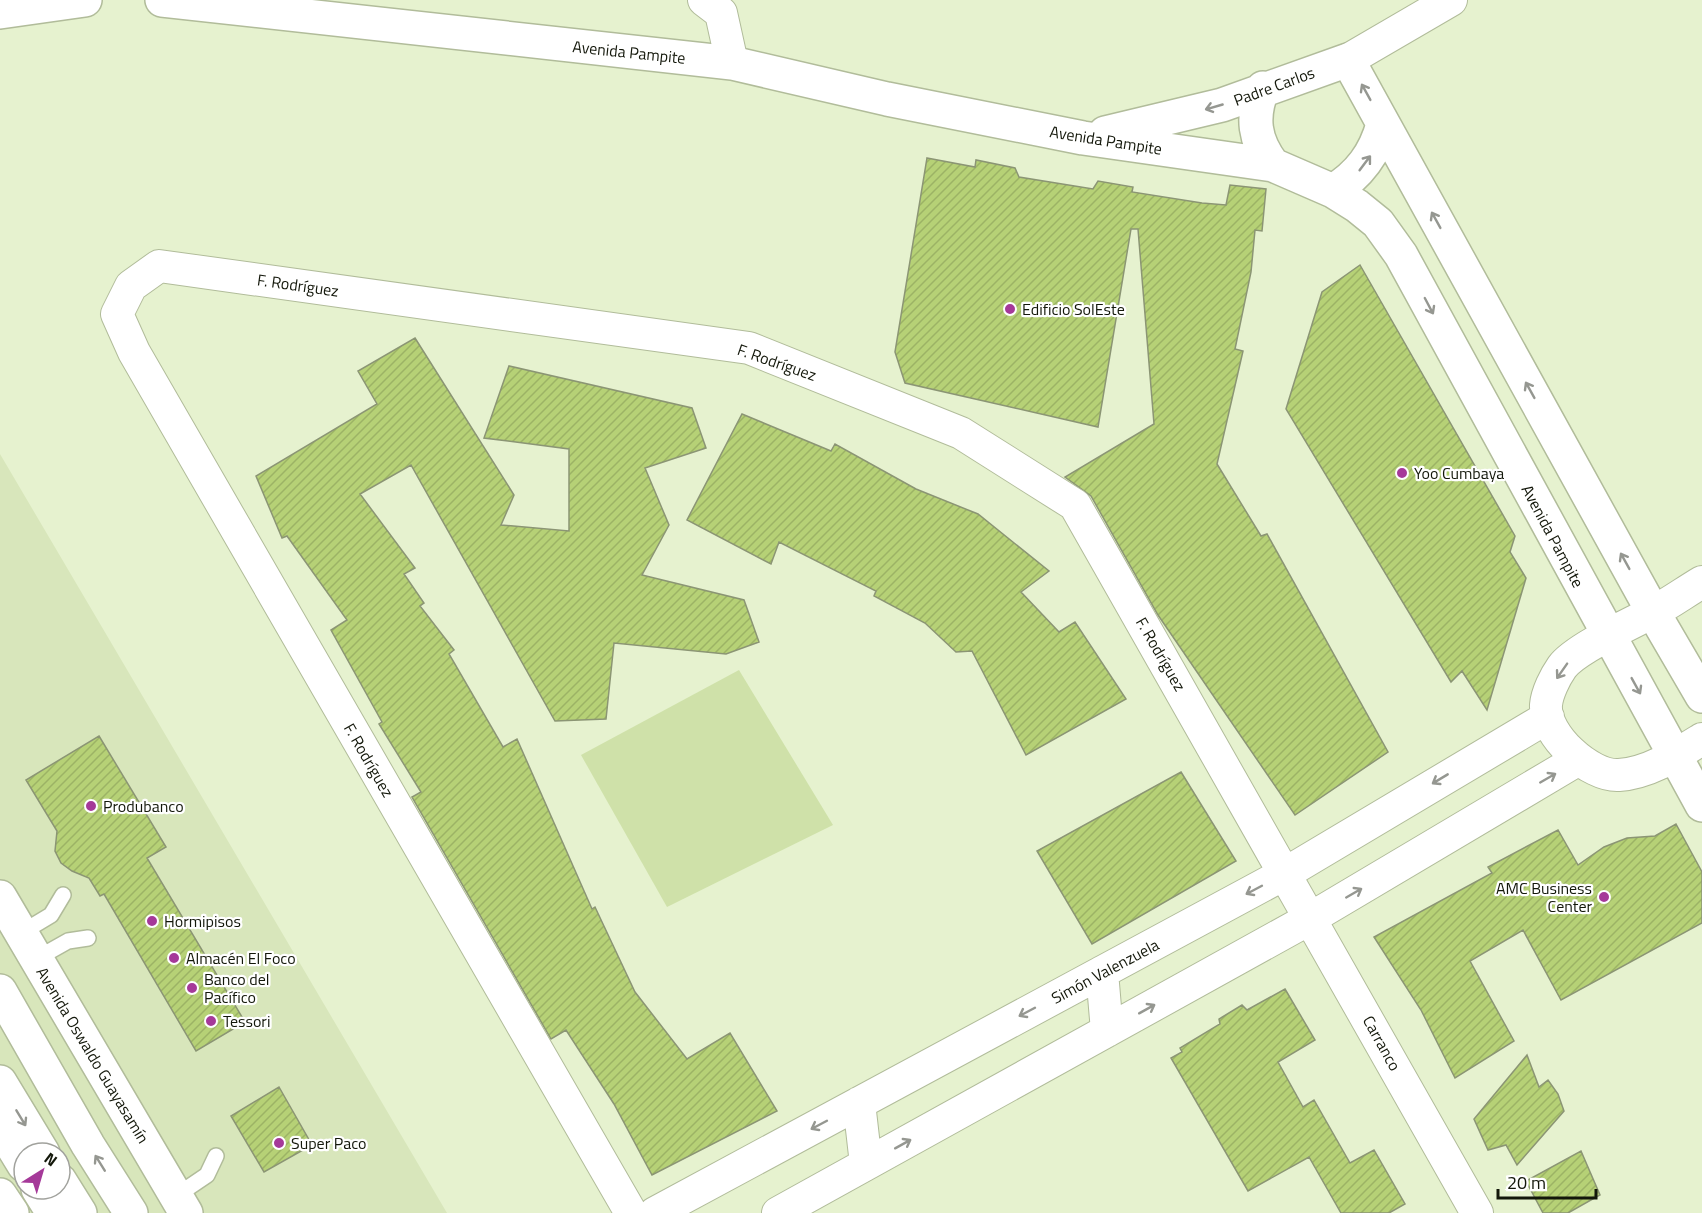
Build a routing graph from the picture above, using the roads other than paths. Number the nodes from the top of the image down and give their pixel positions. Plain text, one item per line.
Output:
1 (85, 0) edge
2 (162, 0) edge
3 (704, 0) edge
4 (1451, 0) edge
5 (0, 12) edge
6 (1348, 60) junction
7 (732, 63) junction
8 (1263, 88) junction
9 (1383, 124) junction
10 (1083, 138) junction
11 (1273, 165) junction
12 (1333, 191) junction
13 (1702, 582) edge
14 (1653, 612) junction
15 (1607, 635) junction
16 (1702, 696) edge
17 (1548, 717) junction
18 (1702, 739) edge
19 (1675, 756) junction
20 (1578, 759) junction
21 (1702, 805) edge
22 (1286, 873) junction
23 (63, 895) dead end
24 (0, 897) edge
25 (1311, 918) junction
26 (88, 938) dead end
27 (28, 946) junction
28 (1102, 972) junction
29 (0, 991) edge
30 (1107, 1031) junction
31 (0, 1082) edge
32 (859, 1103) junction
33 (0, 1126) edge
34 (36, 1141) edge
35 (12, 1146) edge
36 (216, 1156) dead end
37 (867, 1164) junction
38 (0, 1195) edge
39 (72, 1200) edge
40 (181, 1205) edge
41 (12, 1213) edge
42 (80, 1213) edge
43 (131, 1213) edge
44 (631, 1213) edge
45 (655, 1213) edge
46 (778, 1213) edge
47 (1477, 1213) edge

1 - 5 street
2 - 7 street, Avenida Pampite
3 - 7 street
4 - 6 street, Padre Carlos
6 - 8 street, Padre Carlos
9 -> 6 street
7 - 10 street, Avenida Pampite
8 -> 10 street, Padre Carlos
8 - 11 street
12 -> 9 street
14 -> 9 street
10 - 11 street, Avenida Pampite
11 - 12 street, Avenida Pampite
12 -> 15 street, Avenida Pampite
13 - 14 street
14 - 15 street
14 - 16 street
15 -> 17 street
15 -> 19 street, Avenida Pampite
17 - 20 street
17 -> 22 street, Simón Valenzuela
18 - 19 street
19 - 20 street
19 - 21 street, Avenida Pampite
25 -> 20 street
22 - 25 street, Carranco
22 -> 28 street, Simón Valenzuela
22 - 44 street, F. Rodríguez
23 - 27 lane
24 - 27 street, Avenida Oswaldo Guayasamín
30 -> 25 street
25 - 47 street, Carranco
26 - 27 lane
27 - 40 street, Avenida Oswaldo Guayasamín
28 - 30 street
28 -> 32 street, Simón Valenzuela
43 -> 29 street
37 -> 30 street
31 -> 34 street
32 - 37 street
32 -> 45 street, Simón Valenzuela
33 - 35 street
36 - 40 lane
37 - 46 street
38 - 41 street
39 - 42 street

